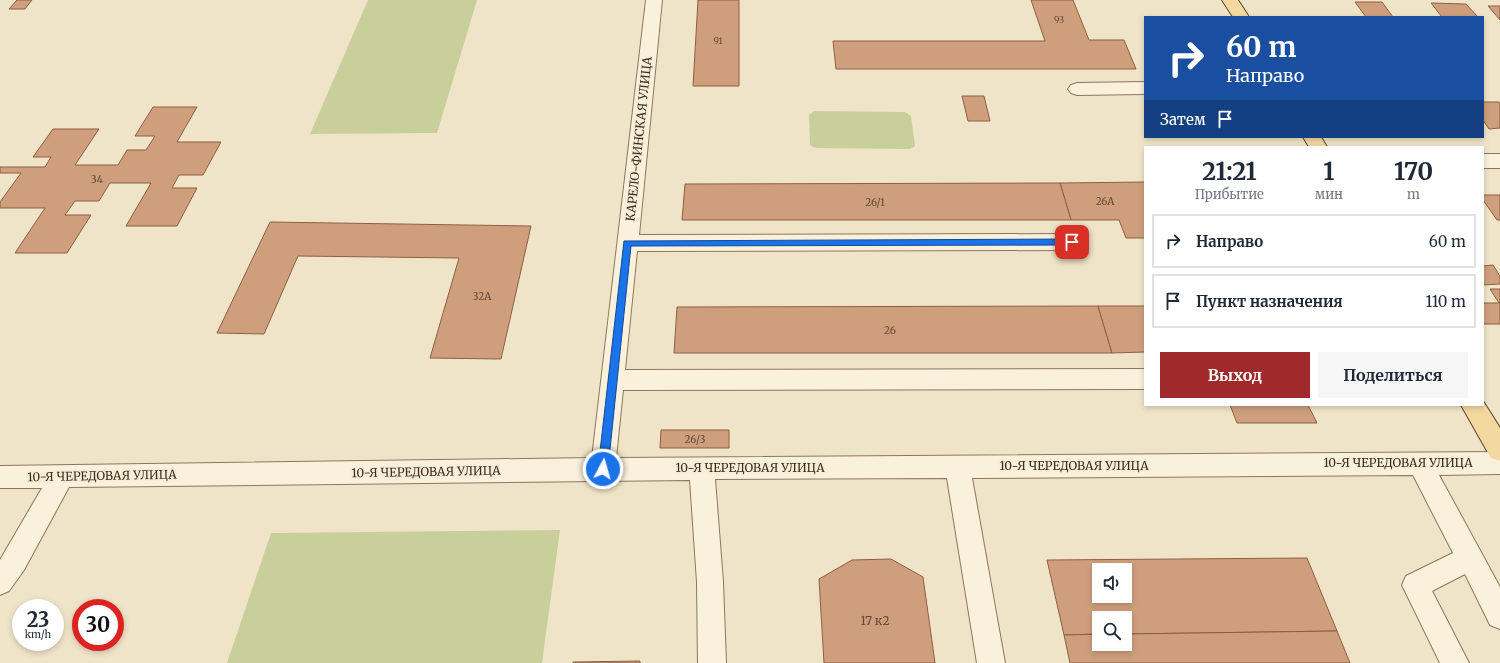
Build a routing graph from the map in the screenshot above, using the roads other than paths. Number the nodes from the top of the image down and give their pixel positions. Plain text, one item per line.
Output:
1 (654, 0) edge
2 (1230, 0) edge
3 (1239, 16) edge
4 (1144, 88) edge
5 (1077, 89) dead end
6 (1484, 161) edge
7 (1500, 161) edge
8 (1072, 242) dead end
9 (627, 243) junction
10 (1144, 379) edge
11 (613, 380) junction
12 (1474, 406) edge
13 (1500, 450) edge
14 (1420, 463) junction
15 (1500, 463) edge
16 (958, 467) junction
17 (603, 469) junction
18 (702, 469) junction
19 (62, 476) junction
20 (0, 477) edge
21 (1470, 558) junction
22 (0, 582) edge
23 (1500, 615) edge
24 (712, 663) edge
25 (991, 663) edge
26 (1455, 663) edge

1 - 9 street, КАРЕЛО-ФИНСКАЯ УЛИЦА
2 - 3 main road
4 - 5 street
6 - 7 street
8 - 9 street
9 - 11 street, КАРЕЛО-ФИНСКАЯ УЛИЦА
10 - 11 street
11 - 17 street, КАРЕЛО-ФИНСКАЯ УЛИЦА
12 - 13 main road
14 - 15 street, 10-Я ЧЕРЕДОВАЯ УЛИЦА
14 - 16 street, 10-Я ЧЕРЕДОВАЯ УЛИЦА
14 - 21 street
16 - 18 street, 10-Я ЧЕРЕДОВАЯ УЛИЦА
16 - 25 street
17 - 18 street, 10-Я ЧЕРЕДОВАЯ УЛИЦА
17 - 19 street, 10-Я ЧЕРЕДОВАЯ УЛИЦА
18 - 24 street
19 - 20 street, 10-Я ЧЕРЕДОВАЯ УЛИЦА
19 - 22 street
21 - 23 street
21 - 26 street

